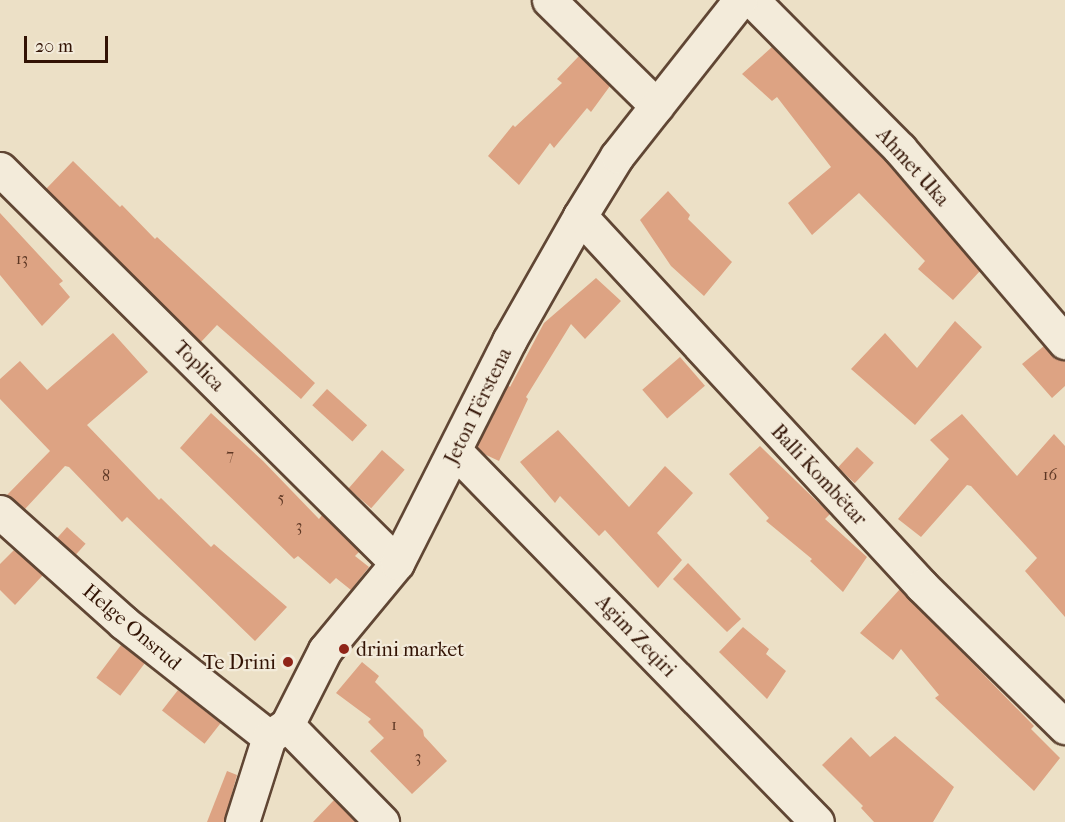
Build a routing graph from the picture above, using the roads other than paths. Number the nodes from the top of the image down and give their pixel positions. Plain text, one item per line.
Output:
1 (549, 0) edge
2 (740, 0) edge
3 (752, 0) edge
4 (657, 106) junction
5 (0, 169) edge
6 (580, 216) junction
7 (1065, 342) edge
8 (455, 451) junction
9 (0, 512) edge
10 (397, 563) junction
11 (1065, 727) edge
12 (278, 731) junction
13 (242, 822) edge
14 (382, 822) edge
15 (818, 822) edge

1 - 4 street
2 - 4 street, Jeton Tërstena
3 - 7 street, Ahmet Uka
4 - 6 street, Jeton Tërstena
5 - 10 street, Toplica
6 - 8 street, Jeton Tërstena
6 - 11 street, Balli Kombëtar
8 - 10 street, Jeton Tërstena
8 - 15 street, Agim Zeqiri
9 - 12 street, Helge Onsrud
10 - 12 street, Jeton Tërstena
12 - 13 street, Jeton Tërstena
12 - 14 street, Helge Onsrud

